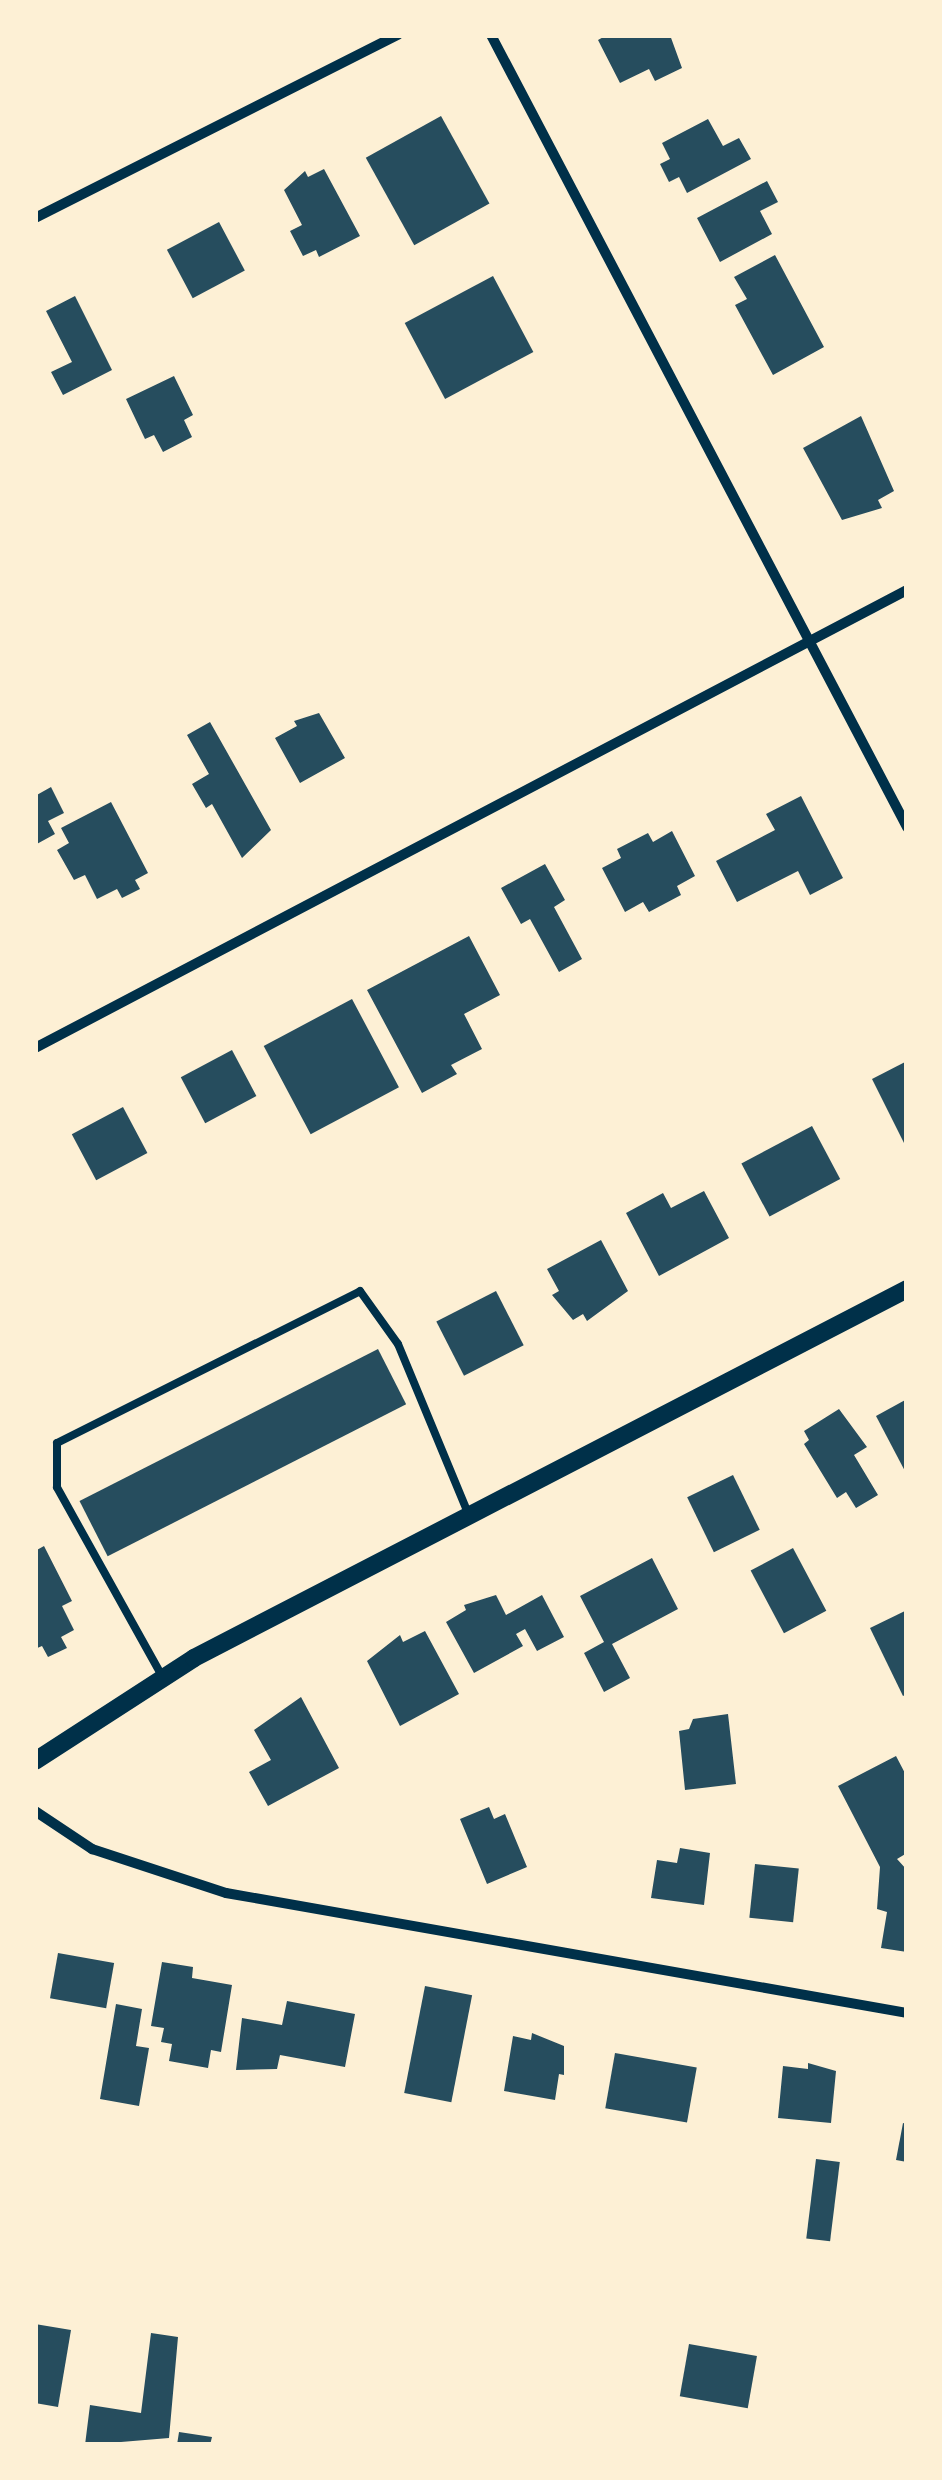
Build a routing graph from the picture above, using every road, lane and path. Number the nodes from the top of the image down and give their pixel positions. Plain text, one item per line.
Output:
1 (398, 35) edge
2 (491, 35) edge
3 (35, 218) edge
4 (907, 590) edge
5 (808, 642) junction
6 (907, 827) edge
7 (35, 1048) edge
8 (907, 1289) edge
9 (470, 1515) junction
10 (162, 1676) junction
11 (35, 1761) edge
12 (35, 1812) edge
13 (907, 2013) edge

1 - 3 street
2 - 5 street
4 - 5 street
5 - 6 street
5 - 7 street
8 - 9 street
9 - 10 street
9 - 10 lane
10 - 11 street
12 - 13 street

